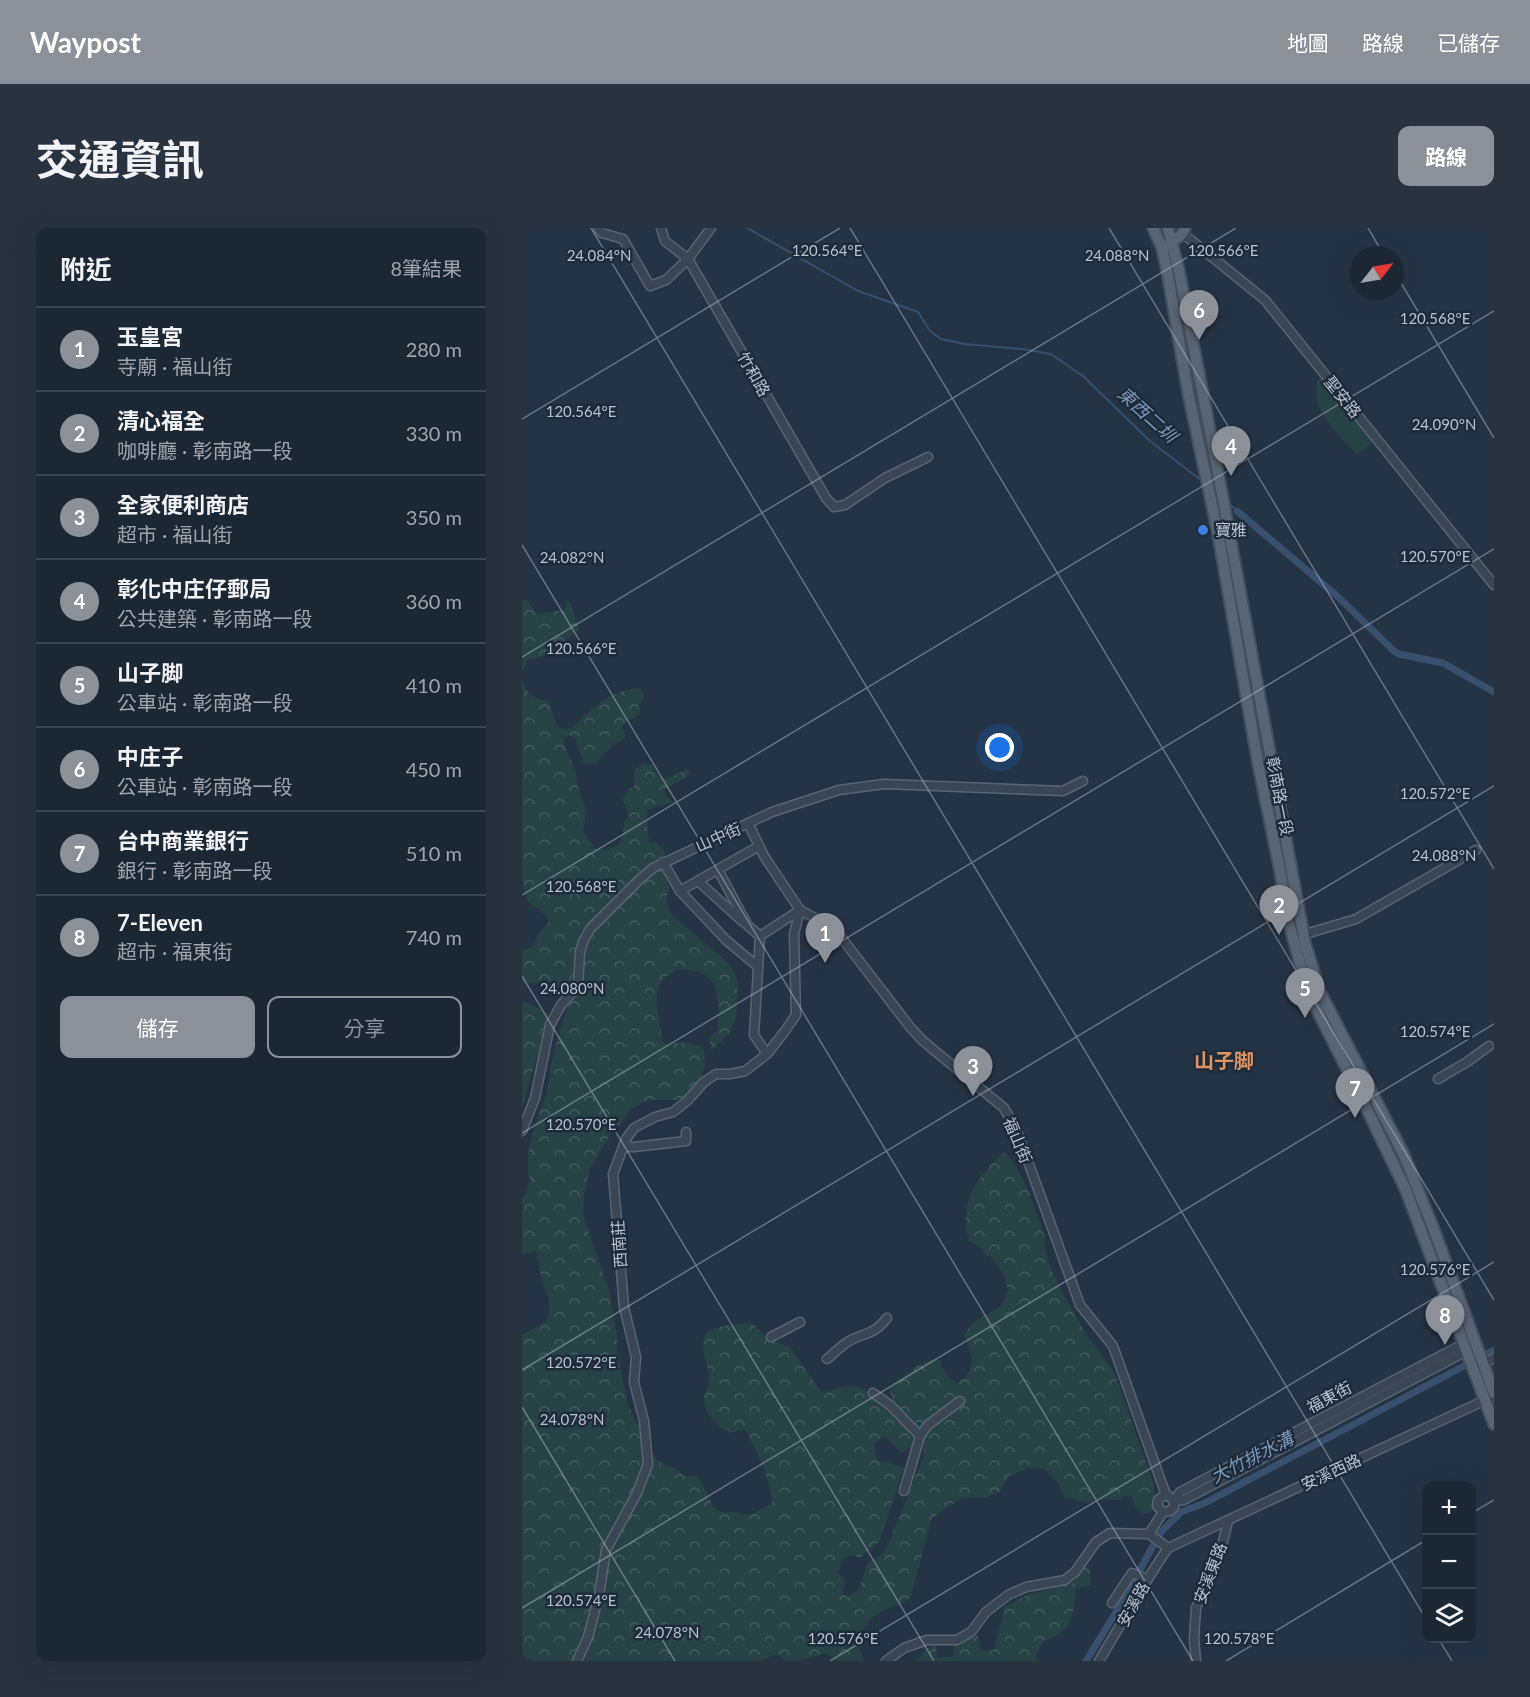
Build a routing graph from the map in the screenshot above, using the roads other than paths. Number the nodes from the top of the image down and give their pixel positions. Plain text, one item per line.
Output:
1 (598, 228) edge
2 (661, 228) edge
3 (711, 228) edge
4 (1153, 228) edge
5 (1175, 232) edge
6 (1162, 248) junction
7 (688, 259) junction
8 (928, 457) dead end
9 (1494, 585) edge
10 (1083, 781) dead end
11 (748, 823) junction
12 (759, 846) junction
13 (1476, 850) dead end
14 (663, 862) junction
15 (718, 870) junction
16 (698, 881) junction
17 (680, 891) junction
18 (800, 910) junction
19 (748, 926) junction
20 (1302, 934) junction
21 (760, 936) junction
22 (757, 966) junction
23 (1489, 1046) dead end
24 (767, 1054) junction
25 (1438, 1078) dead end
26 (522, 1131) edge
27 (686, 1132) dead end
28 (623, 1147) junction
29 (887, 1318) dead end
30 (800, 1322) dead end
31 (771, 1337) dead end
32 (1470, 1346) junction
33 (1494, 1358) edge
34 (827, 1359) dead end
35 (1483, 1364) junction
36 (1472, 1370) junction
37 (873, 1393) dead end
38 (1491, 1396) edge
39 (960, 1401) dead end
40 (1494, 1424) edge
41 (920, 1436) junction
42 (904, 1491) dead end
43 (1166, 1495) junction
44 (1174, 1501) junction
45 (1163, 1512) junction
46 (1228, 1521) junction
47 (1149, 1534) junction
48 (1168, 1548) junction
49 (1145, 1578) junction
50 (1112, 1603) dead end
51 (577, 1661) edge
52 (886, 1661) edge
53 (1099, 1661) edge
54 (1196, 1661) edge

1 - 7 street
2 - 7 street
3 - 7 street
4 - 6 main road, 彰南路一段
5 - 6 main road
5 - 9 street, 聖安路
5 - 20 main road, 彰南路一段
6 - 32 main road, 彰南路一段
7 - 8 street, 竹和路
10 - 11 street, 山中街
11 - 12 street, 福山街
11 - 14 street, 山中街
12 - 15 street
12 - 18 street, 福山街
13 - 20 street
14 - 17 street
14 - 26 street, 山中街
15 - 16 street
15 - 19 street
16 - 17 street
16 - 19 street
17 - 22 street
18 - 21 street
18 - 24 street, 西南莊
18 - 43 street, 福山街
19 - 21 street
20 - 32 main road, 彰南路一段
21 - 22 street
22 - 24 street
23 - 25 street
24 - 28 street, 西南莊
27 - 28 street
28 - 51 street, 西南莊
29 - 34 street
30 - 31 street
32 - 35 main road
32 - 36 main road
32 - 44 street, 福東街
33 - 35 street
35 - 36 street
35 - 38 main road
36 - 38 main road
37 - 41 street
38 - 40 main road
38 - 46 street, 安溪西路
39 - 41 street
41 - 42 street
43 - 44 street
43 - 45 street, 福山街
44 - 45 street, 福山街
45 - 47 street, 福山街
46 - 48 street, 安溪西路
46 - 54 street, 安溪東路
47 - 48 street
47 - 52 street
48 - 49 street, 安溪路
49 - 50 street
49 - 53 street, 安溪路

